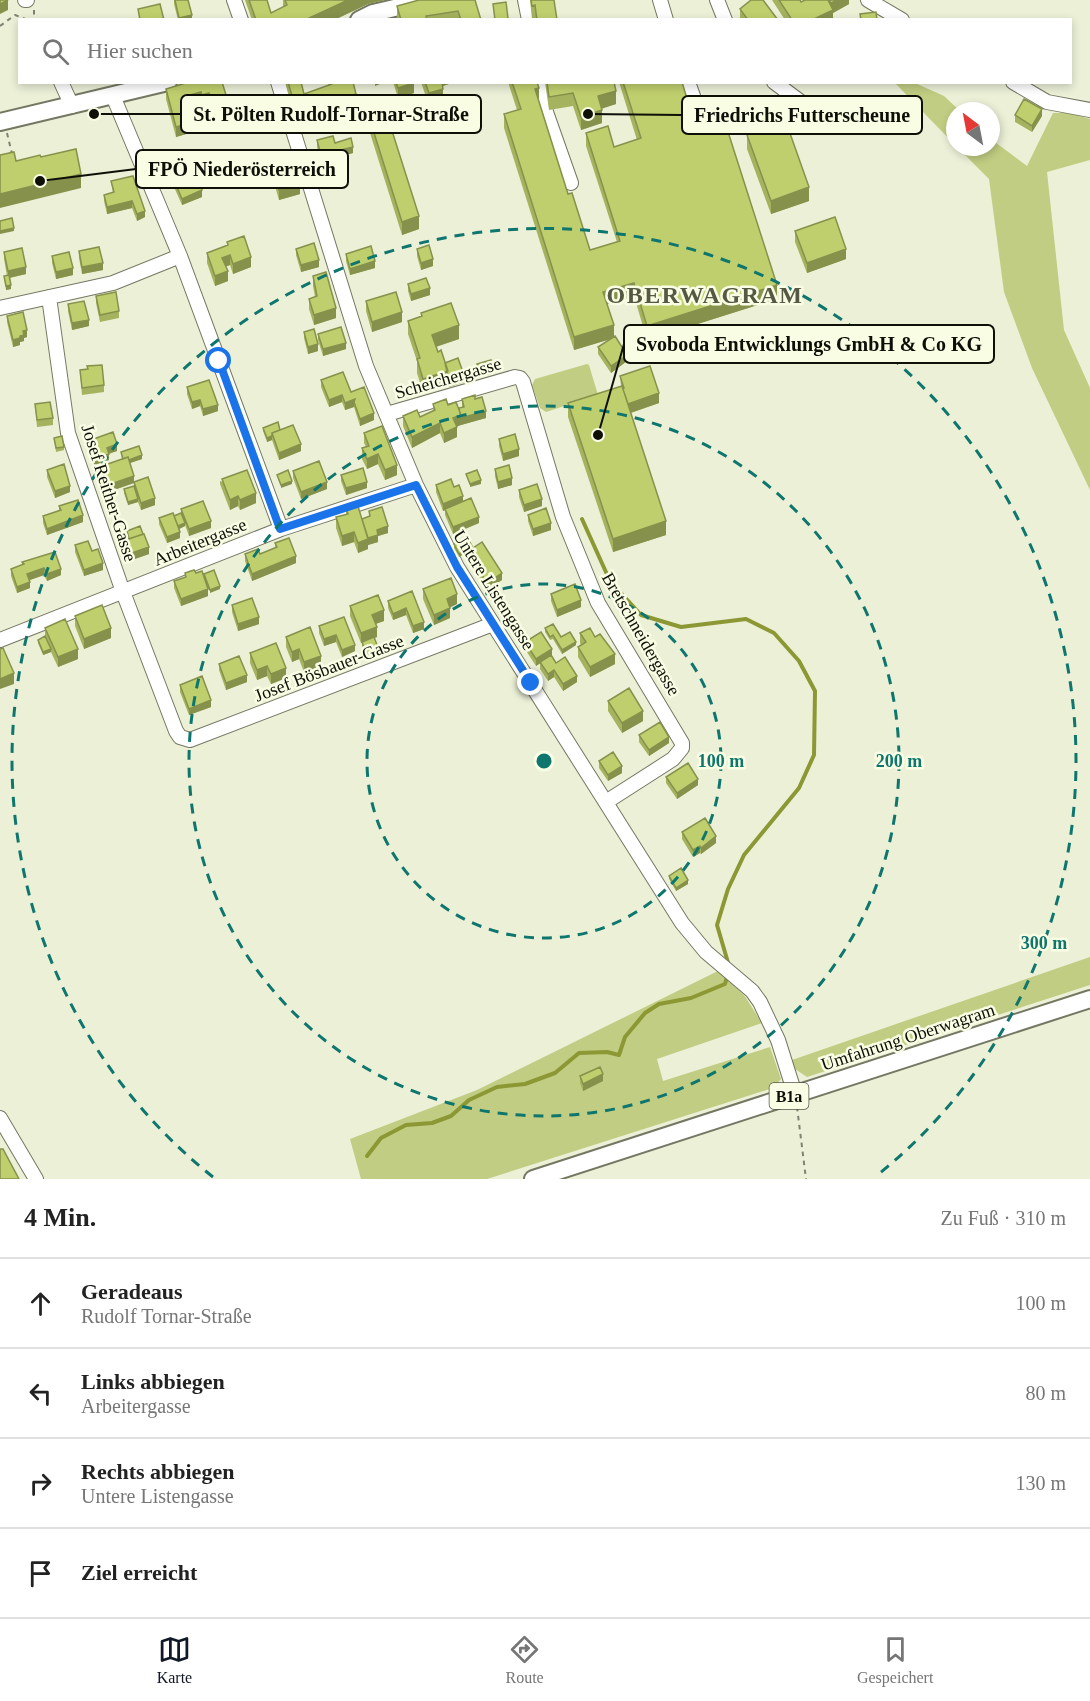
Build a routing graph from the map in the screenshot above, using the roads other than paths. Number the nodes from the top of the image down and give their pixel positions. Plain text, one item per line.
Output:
1 (234, 0) edge
2 (429, 0) edge
3 (525, 0) edge
4 (660, 0) edge
5 (717, 0) edge
6 (868, 0) edge
7 (240, 18) edge
8 (363, 18) edge
9 (529, 18) edge
10 (665, 18) edge
11 (724, 18) edge
12 (899, 18) edge
13 (62, 84) edge
14 (160, 84) edge
15 (279, 84) edge
16 (541, 84) edge
17 (689, 84) edge
18 (777, 84) edge
19 (1016, 84) edge
20 (113, 96) junction
21 (72, 106) junction
22 (1090, 110) edge
23 (818, 114) dead end
24 (2, 122) edge
25 (703, 124) edge
26 (571, 183) dead end
27 (180, 256) junction
28 (49, 297) junction
29 (0, 308) edge
30 (520, 378) joint
31 (387, 414) junction
32 (416, 485) junction
33 (280, 529) junction
34 (123, 592) junction
35 (494, 624) junction
36 (0, 640) edge
37 (177, 734) joint
38 (606, 801) junction
39 (1090, 999) edge
40 (795, 1094) junction
41 (0, 1118) edge
42 (36, 1179) edge
43 (533, 1179) edge

1 - 7 street
2 - 8 main road
3 - 9 street
4 - 10 street
5 - 11 street
6 - 12 street
13 - 21 street
14 - 20 main road
15 - 31 street, Untere Listengasse
16 - 26 street
17 - 25 street
18 - 23 street
19 - 22 street
20 - 21 main road
20 - 27 street
21 - 24 main road
27 - 28 street
27 - 33 street
28 - 29 street
28 - 34 street, Josef Reither-Gasse
30 - 31 street, Scheichergasse
30 - 38 street, Bretschneidergasse
31 - 32 street, Untere Listengasse
32 - 33 street, Arbeitergasse
32 - 35 street, Untere Listengasse
33 - 34 street, Arbeitergasse
34 - 36 street, Arbeitergasse
34 - 37 street, Josef Reither-Gasse
35 - 37 street, Josef Bösbauer-Gasse
35 - 38 street, Untere Listengasse
38 - 40 street, Untere Listengasse
39 - 40 main road, Umfahrung Oberwagram / B1a
40 - 43 main road, Umfahrung Oberwagram / B1a
41 - 42 street

